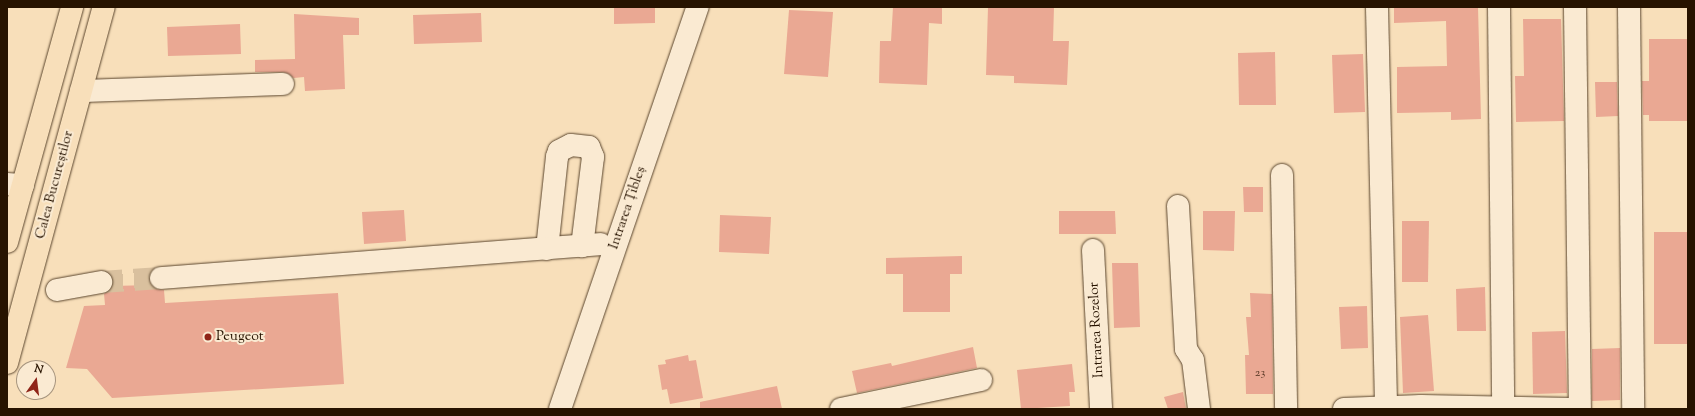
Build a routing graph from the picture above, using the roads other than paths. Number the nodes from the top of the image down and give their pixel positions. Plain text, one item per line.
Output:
1 (72, 7) edge
2 (104, 7) edge
3 (698, 7) edge
4 (1377, 7) edge
5 (1499, 7) edge
6 (1575, 7) edge
7 (1629, 7) edge
8 (282, 84) dead end
9 (81, 91) junction
10 (1282, 175) dead end
11 (15, 184) edge
12 (1178, 206) dead end
13 (7, 242) edge
14 (547, 249) junction
15 (1093, 250) dead end
16 (161, 278) tunnel mouth
17 (101, 282) tunnel mouth
18 (57, 290) dead end
19 (7, 363) edge
20 (982, 380) dead end
21 (1398, 407) edge
22 (1503, 408) edge
23 (560, 409) edge
24 (841, 409) edge
25 (1101, 409) edge
26 (1199, 409) edge
27 (1286, 409) edge
28 (1345, 409) edge
29 (1571, 409) edge
30 (1580, 409) edge
31 (1634, 409) edge

1 - 11 highway
2 - 9 highway, Calea Bucureștilor
3 - 23 street, Intrarea Țibleș
4 - 21 street
5 - 22 street
6 - 30 street
7 - 31 street
8 - 9 street
9 - 19 highway, Calea Bucureștilor
10 - 27 street
11 - 13 highway
12 - 26 street
14 - 14 street
14 - 16 street
15 - 25 street, Intrarea Rozelor
17 - 18 street
20 - 24 street
21 - 22 street
21 - 28 street
22 - 29 street

